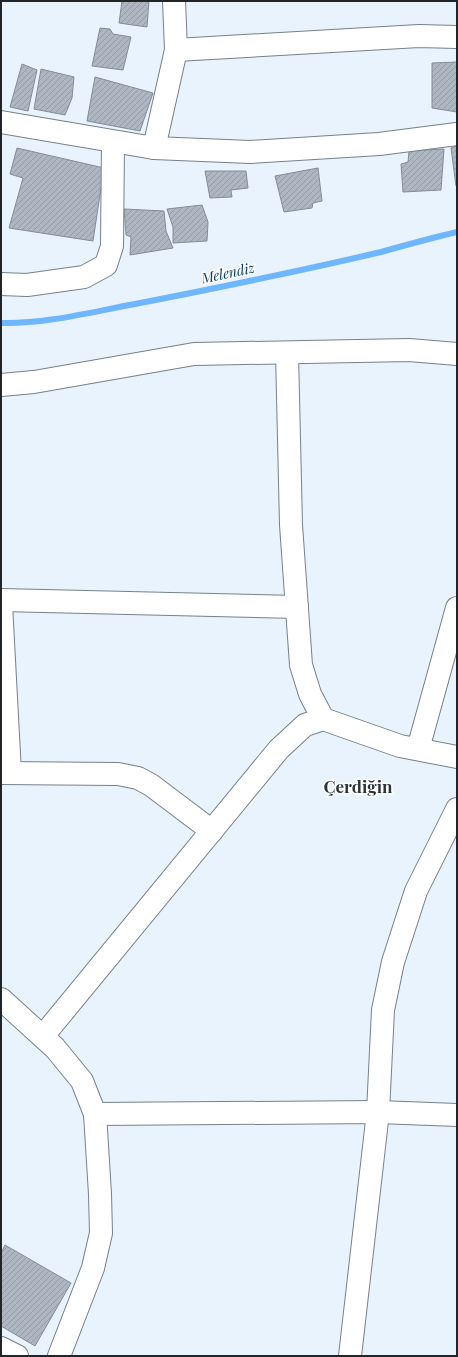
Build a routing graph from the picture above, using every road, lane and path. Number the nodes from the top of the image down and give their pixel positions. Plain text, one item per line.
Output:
1 (174, 1) edge
2 (457, 38) edge
3 (176, 50) junction
4 (1, 122) edge
5 (457, 134) edge
6 (113, 142) junction
7 (154, 148) junction
8 (1, 284) edge
9 (287, 353) junction
10 (457, 354) edge
11 (1, 385) edge
12 (1, 600) edge
13 (1, 604) edge
14 (297, 607) junction
15 (457, 608) edge
16 (323, 719) junction
17 (418, 749) junction
18 (457, 756) edge
19 (6, 773) edge
20 (457, 809) edge
21 (212, 831) junction
22 (1, 999) edge
23 (43, 1036) junction
24 (378, 1112) junction
25 (96, 1114) junction
26 (457, 1115) edge
27 (1, 1348) edge
28 (17, 1356) edge
29 (59, 1356) edge
30 (350, 1356) edge

1 - 3 street
2 - 3 street
3 - 7 street
4 - 6 street
5 - 7 street
6 - 7 street
6 - 8 street
9 - 10 street
9 - 11 street
9 - 14 street
12 - 14 street
13 - 19 street
14 - 16 street
15 - 17 street
16 - 17 street
16 - 21 street
17 - 18 street
19 - 21 street
20 - 24 street
21 - 23 street
22 - 23 street
23 - 25 street
24 - 25 street
24 - 26 street
24 - 30 street
25 - 29 street
27 - 28 street

